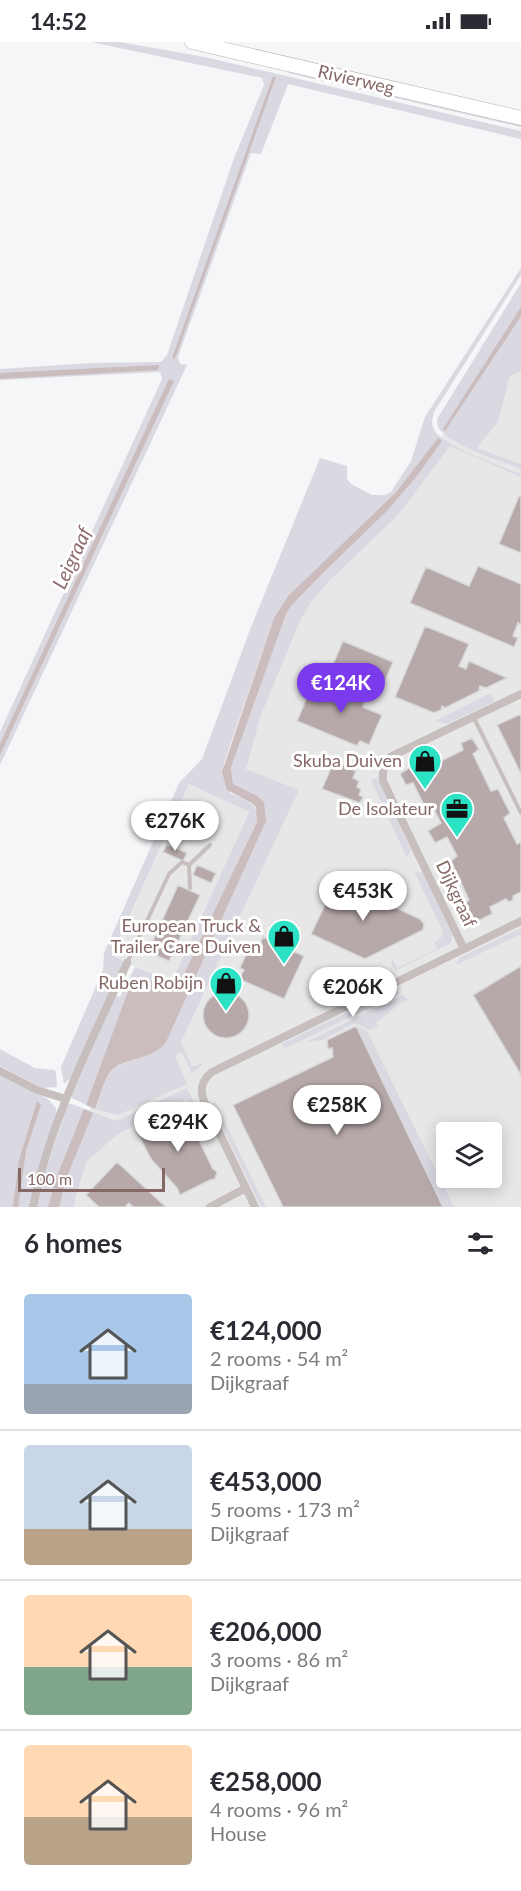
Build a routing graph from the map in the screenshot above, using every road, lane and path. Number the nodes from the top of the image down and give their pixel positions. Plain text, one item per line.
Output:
1 (192, 42) edge
2 (521, 118) edge
3 (521, 694) edge
4 (474, 717) junction
5 (521, 813) edge
6 (210, 845) dead end
7 (189, 865) junction
8 (190, 888) dead end
9 (521, 921) edge
10 (464, 949) junction
11 (127, 963) joint
12 (0, 1071) edge
13 (66, 1099) junction
14 (246, 1188) junction
15 (33, 1207) edge
16 (210, 1207) edge
17 (255, 1207) edge

1 - 2 main road, Rivierweg
3 - 4 street, Dijkgraaf
4 - 5 lane
4 - 10 street, Dijkgraaf
6 - 7 lane
7 - 8 lane
7 - 11 lane
9 - 10 street
10 - 14 street, Dijkgraaf
11 - 13 street
12 - 13 street
13 - 15 street
14 - 16 street
14 - 17 street, Dijkgraaf

